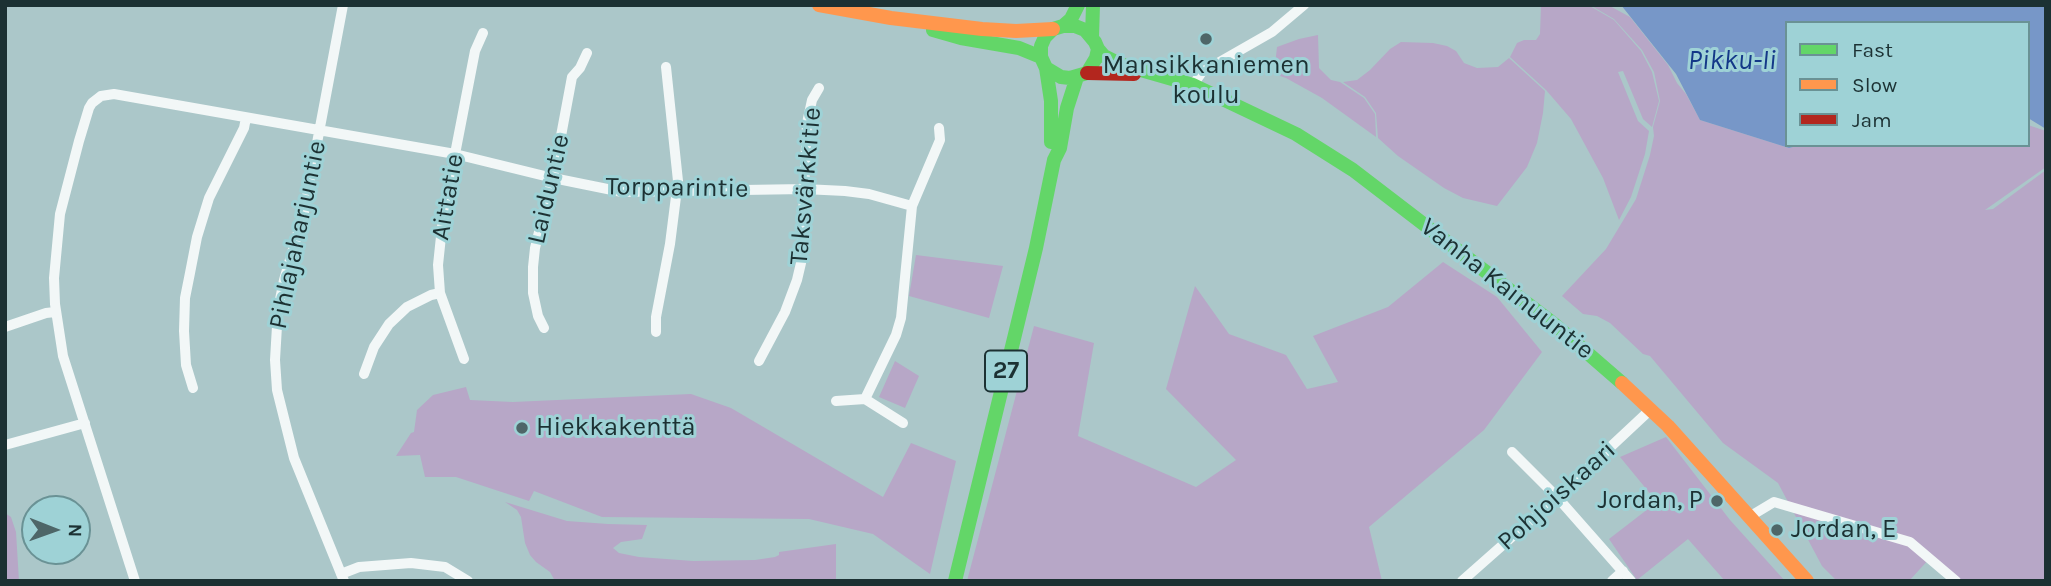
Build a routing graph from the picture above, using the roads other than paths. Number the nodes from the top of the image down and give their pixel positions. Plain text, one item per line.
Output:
1 (343, 5) edge
2 (820, 5) edge
3 (1078, 5) edge
4 (1093, 5) edge
5 (1304, 5) edge
6 (891, 18) junction
7 (1058, 27) junction
8 (483, 33) dead end
9 (1095, 43) junction
10 (587, 53) dead end
11 (1044, 62) junction
12 (666, 67) dead end
13 (1082, 75) junction
14 (1152, 75) junction
15 (1193, 85) junction
16 (819, 88) dead end
17 (246, 118) junction
18 (939, 128) dead end
19 (321, 130) junction
20 (455, 154) junction
21 (1054, 160) junction
22 (553, 178) junction
23 (804, 189) junction
24 (677, 191) junction
25 (912, 206) junction
26 (440, 293) junction
27 (55, 312) junction
28 (5, 327) edge
29 (544, 328) dead end
30 (656, 332) dead end
31 (464, 359) dead end
32 (758, 361) dead end
33 (363, 374) dead end
34 (193, 388) dead end
35 (865, 399) junction
36 (836, 401) dead end
37 (1650, 410) junction
38 (85, 423) junction
39 (903, 423) dead end
40 (5, 445) edge
41 (1511, 452) dead end
42 (1558, 497) junction
43 (1749, 517) junction
44 (1623, 571) junction
45 (342, 578) edge
46 (135, 581) edge
47 (468, 581) edge
48 (955, 581) edge
49 (1462, 581) edge
50 (1612, 581) edge
51 (1631, 581) edge
52 (1807, 581) edge
53 (1956, 581) edge

1 - 19 street, Pihlajaharjuntie
2 - 6 main road
3 - 7 main road
4 - 9 main road
5 - 15 street
6 - 7 main road
6 - 11 main road
7 - 9 main road
7 - 11 main road
8 - 20 street, Aittatie
9 - 13 main road
9 - 14 main road, Vanha Kainuuntie
10 - 22 street, Laiduntie
11 - 13 main road
11 - 21 main road, 27
12 - 24 street
13 - 14 main road, Vanha Kainuuntie
13 - 21 main road, 27
14 - 15 main road, Vanha Kainuuntie
15 - 37 main road, Vanha Kainuuntie
16 - 23 street, Taksvärkkitie
17 - 19 street, Torpparintie
17 - 27 street, Torpparintie
17 - 34 street
18 - 25 street
19 - 20 street, Torpparintie
19 - 45 street, Pihlajaharjuntie
20 - 22 street, Torpparintie
20 - 26 street, Aittatie
21 - 48 main road, 27
22 - 24 street, Torpparintie
22 - 29 street, Laiduntie
23 - 24 street, Torpparintie
23 - 25 street, Torpparintie
23 - 32 street, Taksvärkkitie
24 - 30 street
25 - 35 street
26 - 31 street, Aittatie
26 - 33 street
27 - 28 street
27 - 38 street
35 - 36 street
35 - 39 street
37 - 42 street, Pohjoiskaari
37 - 43 main road, Vanha Kainuuntie
38 - 40 street
38 - 46 street
41 - 42 street
42 - 44 street
42 - 49 street, Pohjoiskaari
43 - 52 main road, Vanha Kainuuntie
43 - 53 street
44 - 50 street
44 - 51 street
45 - 47 street

